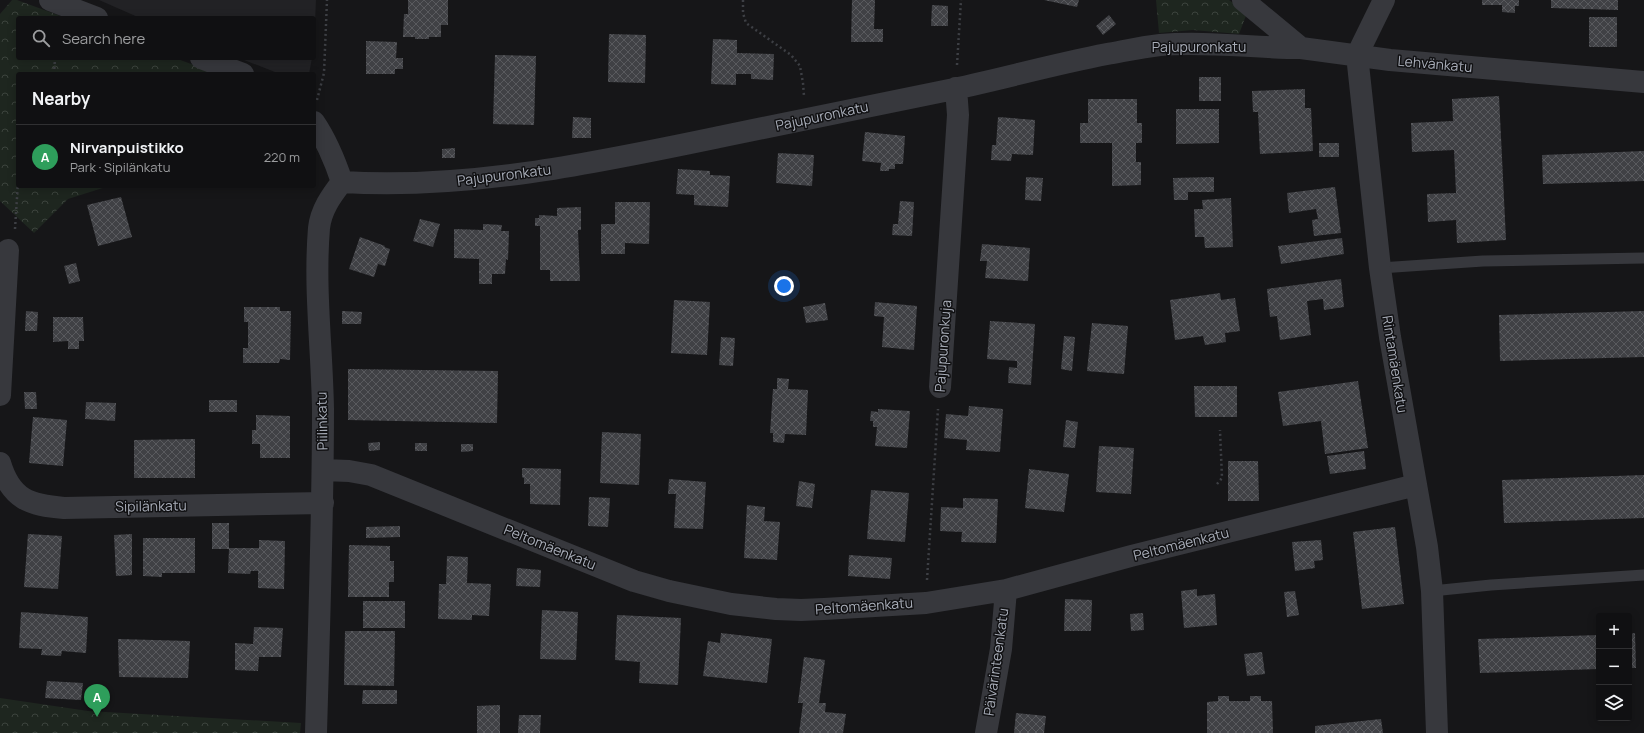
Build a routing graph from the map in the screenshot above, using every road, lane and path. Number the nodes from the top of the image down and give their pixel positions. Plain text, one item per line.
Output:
1 (50, 0) edge
2 (327, 0) edge
3 (743, 0) edge
4 (961, 0) edge
5 (1243, 0) edge
6 (1384, 0) edge
7 (92, 16) edge
8 (1302, 48) junction
9 (1358, 55) junction
10 (55, 60) edge
11 (206, 60) edge
12 (54, 72) edge
13 (238, 72) edge
14 (1644, 82) edge
15 (956, 88) junction
16 (316, 109) edge
17 (316, 117) edge
18 (804, 119) junction
19 (342, 182) junction
20 (18, 188) edge
21 (8, 250) joint
22 (1644, 258) edge
23 (1380, 268) junction
24 (940, 387) joint
25 (0, 395) edge
26 (1220, 430) dead end
27 (0, 463) edge
28 (323, 470) junction
29 (1217, 484) dead end
30 (1416, 485) junction
31 (323, 503) junction
32 (1644, 575) edge
33 (1006, 590) junction
34 (1432, 591) junction
35 (926, 603) junction
36 (316, 733) edge
37 (986, 733) edge
38 (1437, 733) edge

1 - 7 street
2 - 16 path
3 - 18 path
4 - 15 path
5 - 8 street
6 - 9 street
8 - 9 street, Lehvänkatu
8 - 15 street, Pajupuronkatu
9 - 14 street, Lehvänkatu
9 - 23 street, Rintamäenkatu
10 - 12 path
11 - 13 street
15 - 18 street, Pajupuronkatu
15 - 24 street, Pajupuronkuja
17 - 19 street
18 - 19 street, Pajupuronkatu
19 - 28 street, Piilinkatu
20 - 21 path
21 - 25 street
22 - 23 lane
23 - 30 street, Rintamäenkatu
24 - 35 path, Pajupuronkuja
26 - 29 path
27 - 31 street, Sipilänkatu
28 - 31 street, Piilinkatu
28 - 35 street, Peltomäenkatu
30 - 33 street, Peltomäenkatu
30 - 34 street, Rintamäenkatu
31 - 36 street, Piilinkatu
32 - 34 lane
33 - 35 street, Peltomäenkatu
33 - 37 street, Päivärinteenkatu
34 - 38 street, Rintamäenkatu

